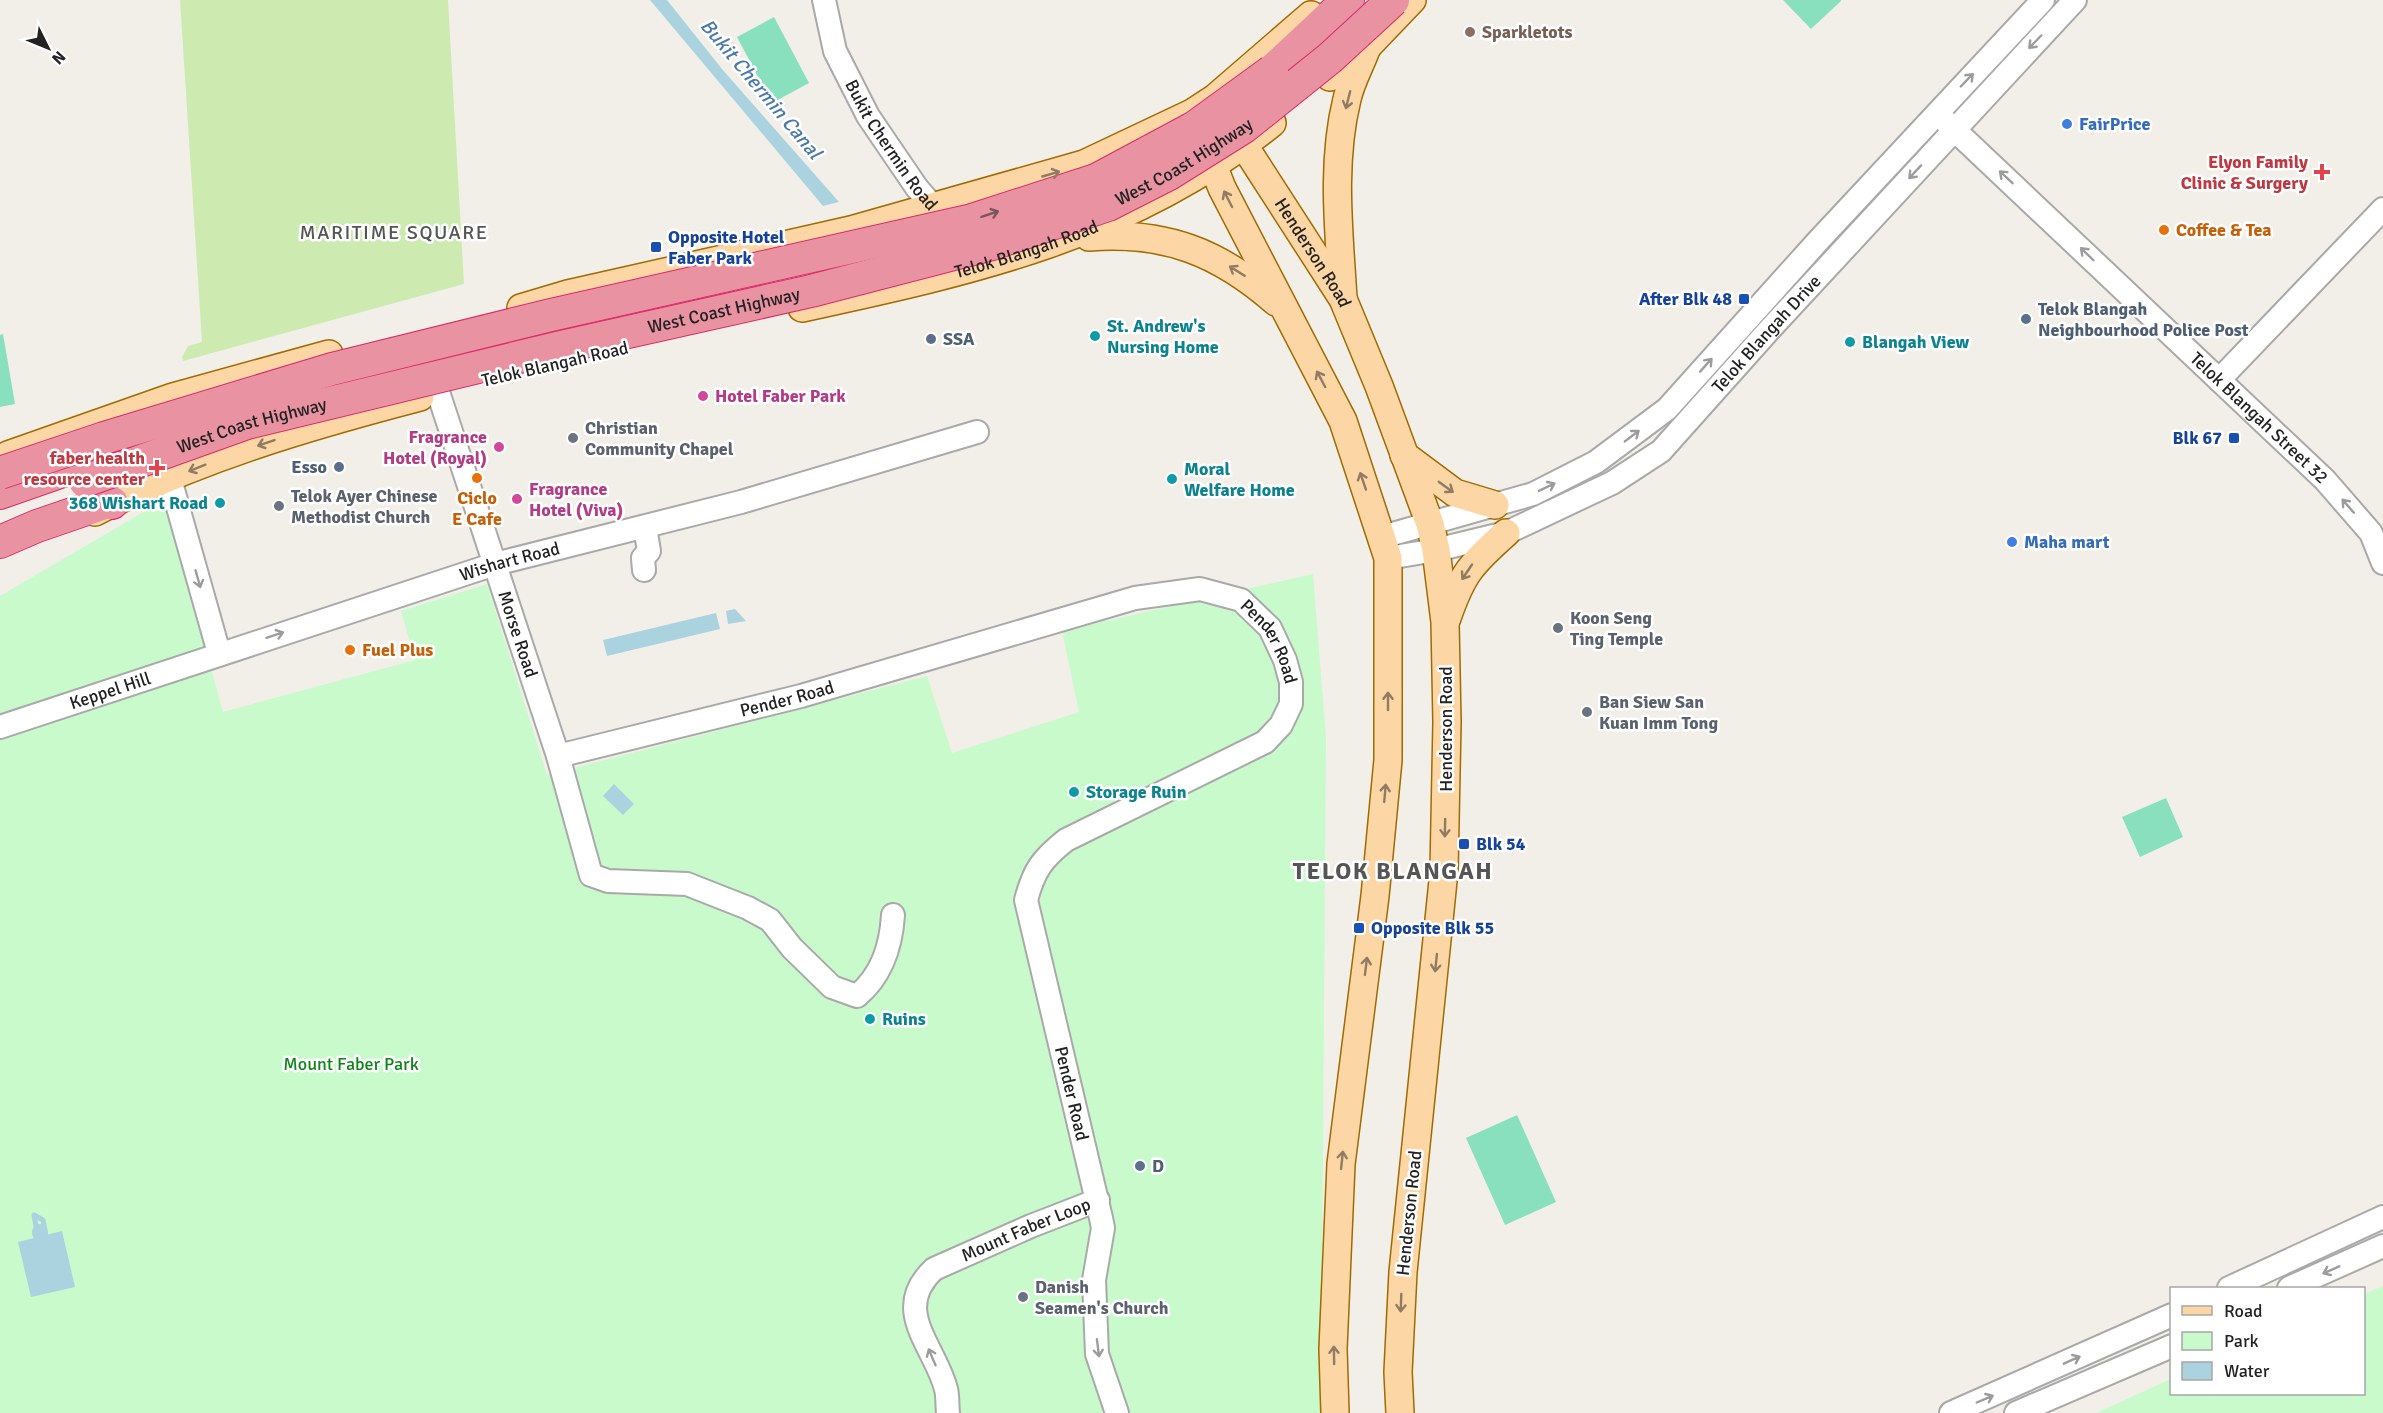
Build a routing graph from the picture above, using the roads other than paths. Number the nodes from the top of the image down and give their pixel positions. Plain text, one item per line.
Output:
1 (825, 0) edge
2 (1328, 0) edge
3 (1348, 0) edge
4 (1393, 0) edge
5 (1412, 0) edge
6 (2043, 0) edge
7 (2075, 0) edge
8 (1368, 46) junction
9 (1215, 98) junction
10 (1192, 113) junction
11 (1936, 113) junction
12 (1954, 129) junction
13 (1244, 146) junction
14 (1213, 166) junction
15 (934, 207) junction
16 (2383, 209) edge
17 (1067, 239) junction
18 (997, 262) junction
19 (1343, 299) junction
20 (525, 307) junction
21 (1283, 307) junction
22 (2220, 380) junction
23 (438, 392) junction
24 (976, 432) dead end
25 (1404, 455) junction
26 (0, 458) edge
27 (0, 473) edge
28 (170, 479) junction
29 (0, 493) edge
30 (112, 503) junction
31 (1495, 505) junction
32 (0, 512) edge
33 (1430, 524) junction
34 (637, 529) junction
35 (1506, 534) junction
36 (0, 542) edge
37 (1385, 547) junction
38 (1436, 550) junction
39 (0, 559) edge
40 (2383, 563) edge
41 (495, 564) junction
42 (644, 564) dead end
43 (1445, 622) junction
44 (219, 653) junction
45 (0, 727) edge
46 (558, 756) junction
47 (893, 915) dead end
48 (1098, 1200) junction
49 (2383, 1217) edge
50 (2383, 1246) edge
51 (2231, 1287) edge
52 (2291, 1287) edge
53 (2170, 1316) edge
54 (2170, 1347) edge
55 (948, 1413) edge
56 (1117, 1413) edge
57 (1335, 1413) edge
58 (1400, 1413) edge
59 (1951, 1413) edge
60 (2016, 1413) edge

1 - 15 street, Bukit Chermin Road
2 - 9 main road
27 -> 3 highway, West Coast Highway, bridge
4 - 32 highway, West Coast Highway, bridge
5 - 8 main road, Telok Blangah Road
11 -> 6 street, Telok Blangah Drive
7 -> 12 street, Telok Blangah Drive
8 - 13 main road, Telok Blangah Road
8 -> 19 main road
9 - 10 main road
9 - 13 main road, Henderson Road
10 - 14 main road
15 -> 10 main road
11 - 12 street, Telok Blangah Street 32
31 -> 11 street, Telok Blangah Drive
22 -> 12 street, Telok Blangah Street 32
12 -> 35 street, Telok Blangah Drive
13 - 14 main road, Telok Blangah Road
13 - 19 main road, Henderson Road
14 - 17 main road, Telok Blangah Road
21 -> 14 main road
15 - 18 street, Bukit Chermin Road
15 - 20 main road
16 - 22 street
17 - 18 main road, Telok Blangah Road
21 -> 17 main road
18 - 23 main road, Telok Blangah Road
19 - 25 main road, Henderson Road
20 - 26 main road
20 - 29 highway
37 -> 21 main road
40 -> 22 street, Telok Blangah Street 32
23 -> 28 main road, Telok Blangah Road
23 - 41 street, Morse Road
24 - 34 street, Wishart Road
25 -> 31 main road
25 - 33 main road, Henderson Road
28 - 30 main road, Telok Blangah Road
28 -> 44 street
30 - 36 highway
30 - 39 main road, Telok Blangah Road
31 - 33 street, Telok Blangah Drive
33 - 37 street, Telok Blangah Drive
33 - 38 main road, Henderson Road
34 - 41 street, Wishart Road
34 - 42 street
35 - 38 street, Telok Blangah Drive
35 -> 43 main road
37 - 38 street, Telok Blangah Drive
57 -> 37 main road
38 - 43 main road, Henderson Road
44 -> 41 street, Wishart Road
41 - 46 street, Morse Road
43 -> 58 main road, Henderson Road
44 - 45 street, Keppel Hill
46 - 47 street, Morse Road
46 - 48 street, Pender Road
55 -> 48 street, Mount Faber Loop
48 -> 56 street, Mount Faber Loop
49 - 51 street
50 -> 52 street
59 -> 53 street
54 - 60 street

